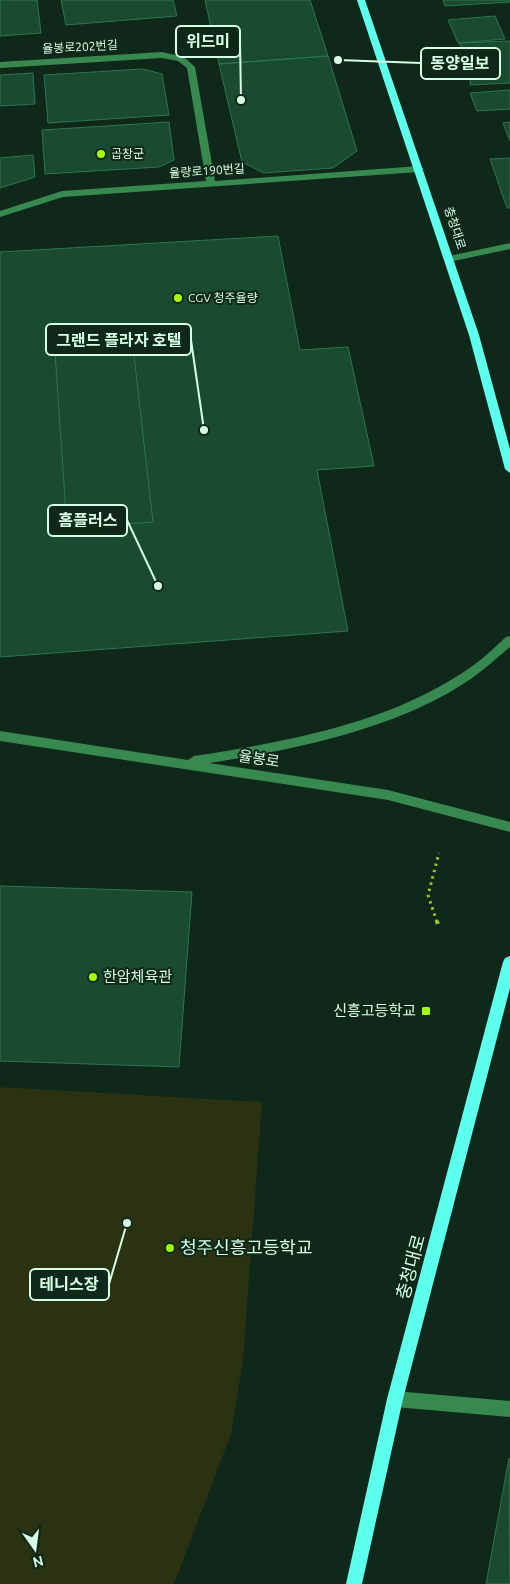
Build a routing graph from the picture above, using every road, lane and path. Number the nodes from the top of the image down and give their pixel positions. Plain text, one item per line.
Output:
1 (361, 0) edge
2 (0, 65) edge
3 (419, 169) junction
4 (211, 183) junction
5 (0, 214) edge
6 (510, 246) edge
7 (449, 259) junction
8 (510, 469) edge
9 (510, 640) edge
10 (0, 736) edge
11 (181, 763) junction
12 (510, 827) edge
13 (439, 853) dead end
14 (438, 925) dead end
15 (510, 962) edge
16 (395, 1399) junction
17 (510, 1409) edge
18 (354, 1584) edge

1 - 3 main road, 충청대로
2 - 4 street, 율봉로202번길
3 - 4 street, 율량로190번길
3 - 7 main road, 충청대로
4 - 5 street, 율량로190번길
6 - 7 street
7 - 8 main road, 충청대로
9 - 11 street
10 - 11 street, 율봉로
11 - 12 street, 율봉로
13 - 14 path
15 - 16 main road, 충청대로
16 - 17 street
16 - 18 main road, 충청대로

